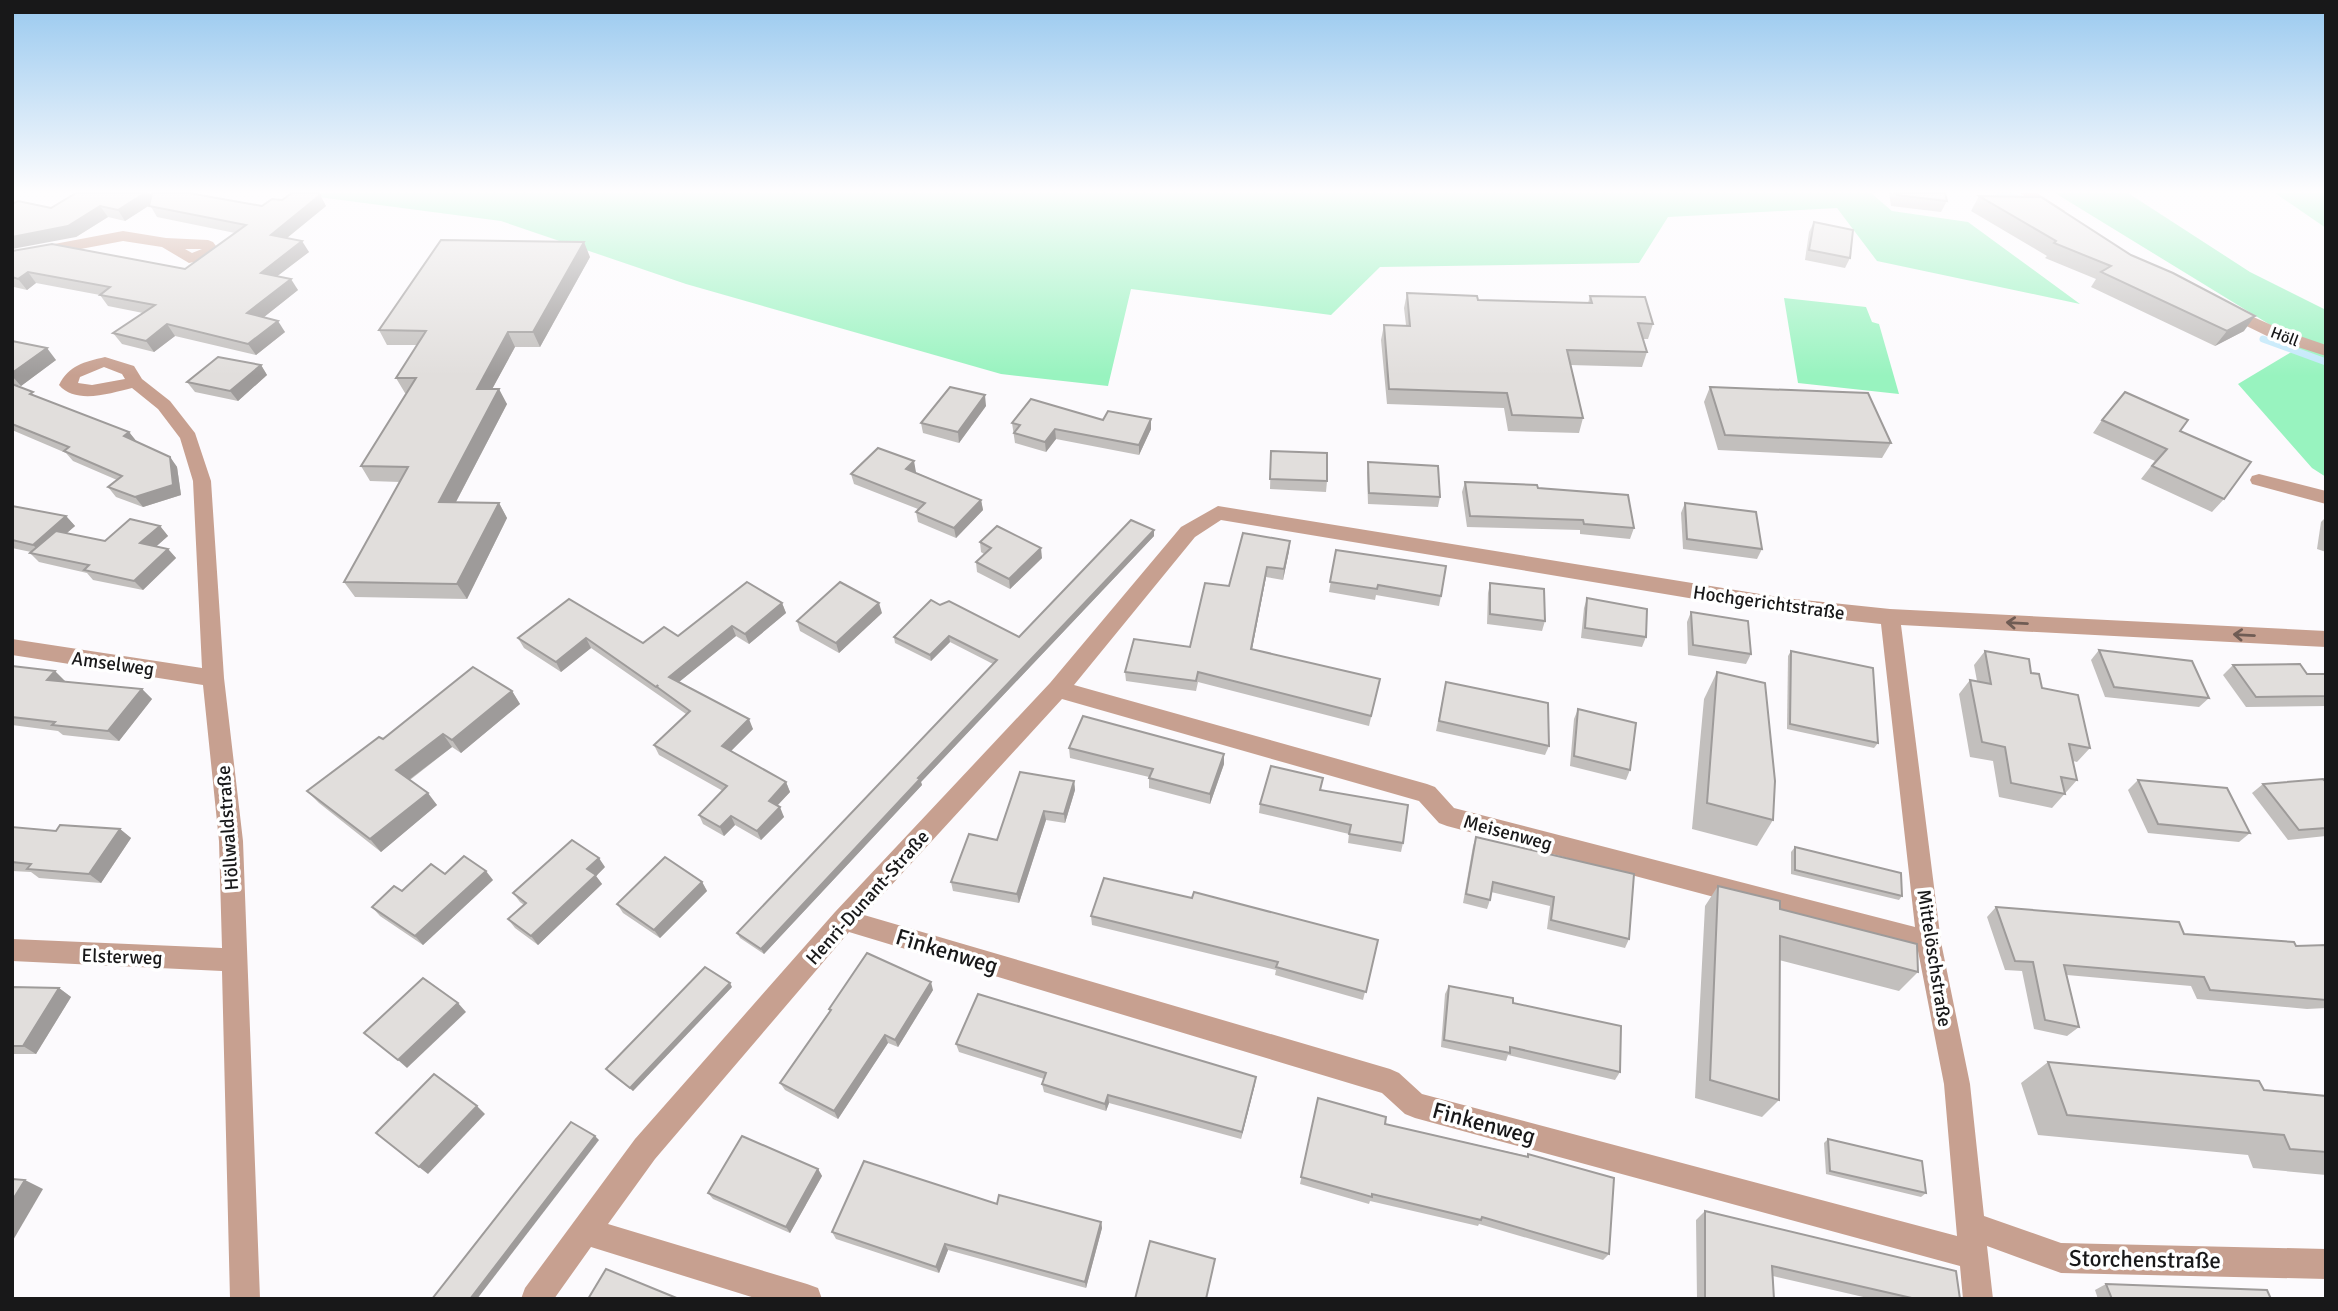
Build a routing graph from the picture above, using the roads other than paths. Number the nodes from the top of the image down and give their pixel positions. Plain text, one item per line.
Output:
1 (2208, 301) edge
2 (2326, 351) edge
3 (135, 382) dead end
4 (2259, 480) dead end
5 (2326, 498) edge
6 (1218, 513) joint
7 (1890, 617) junction
8 (2319, 639) edge
9 (12, 648) edge
10 (213, 678) junction
11 (1058, 689) junction
12 (844, 920) junction
13 (1929, 942) junction
14 (12, 950) edge
15 (233, 960) junction
16 (1970, 1225) junction
17 (585, 1231) junction
18 (1973, 1255) junction
19 (2326, 1264) edge
20 (246, 1299) edge
21 (536, 1299) edge
22 (807, 1299) edge
23 (1978, 1299) edge

1 - 2 street, Höll
3 - 10 street, Höllwaldstraße
4 - 5 street
6 - 7 street, Hochgerichtstraße
6 - 11 street, Henri-Dunant-Straße
8 -> 7 street, Hochgerichtstraße
7 - 13 street, Mittelöschstraße
9 - 10 street, Amselweg
10 - 15 street, Höllwaldstraße
11 - 12 street, Henri-Dunant-Straße
11 - 13 street, Meisenweg
12 - 17 street, Henri-Dunant-Straße
12 - 18 street, Finkenweg
13 - 16 street, Mittelöschstraße
14 - 15 street, Elsterweg
15 - 20 street, Höllwaldstraße
16 - 18 street, Mittelöschstraße
16 - 19 street, Storchenstraße
17 - 21 street, Henri-Dunant-Straße
17 - 22 street
18 - 23 street, Mittelöschstraße

